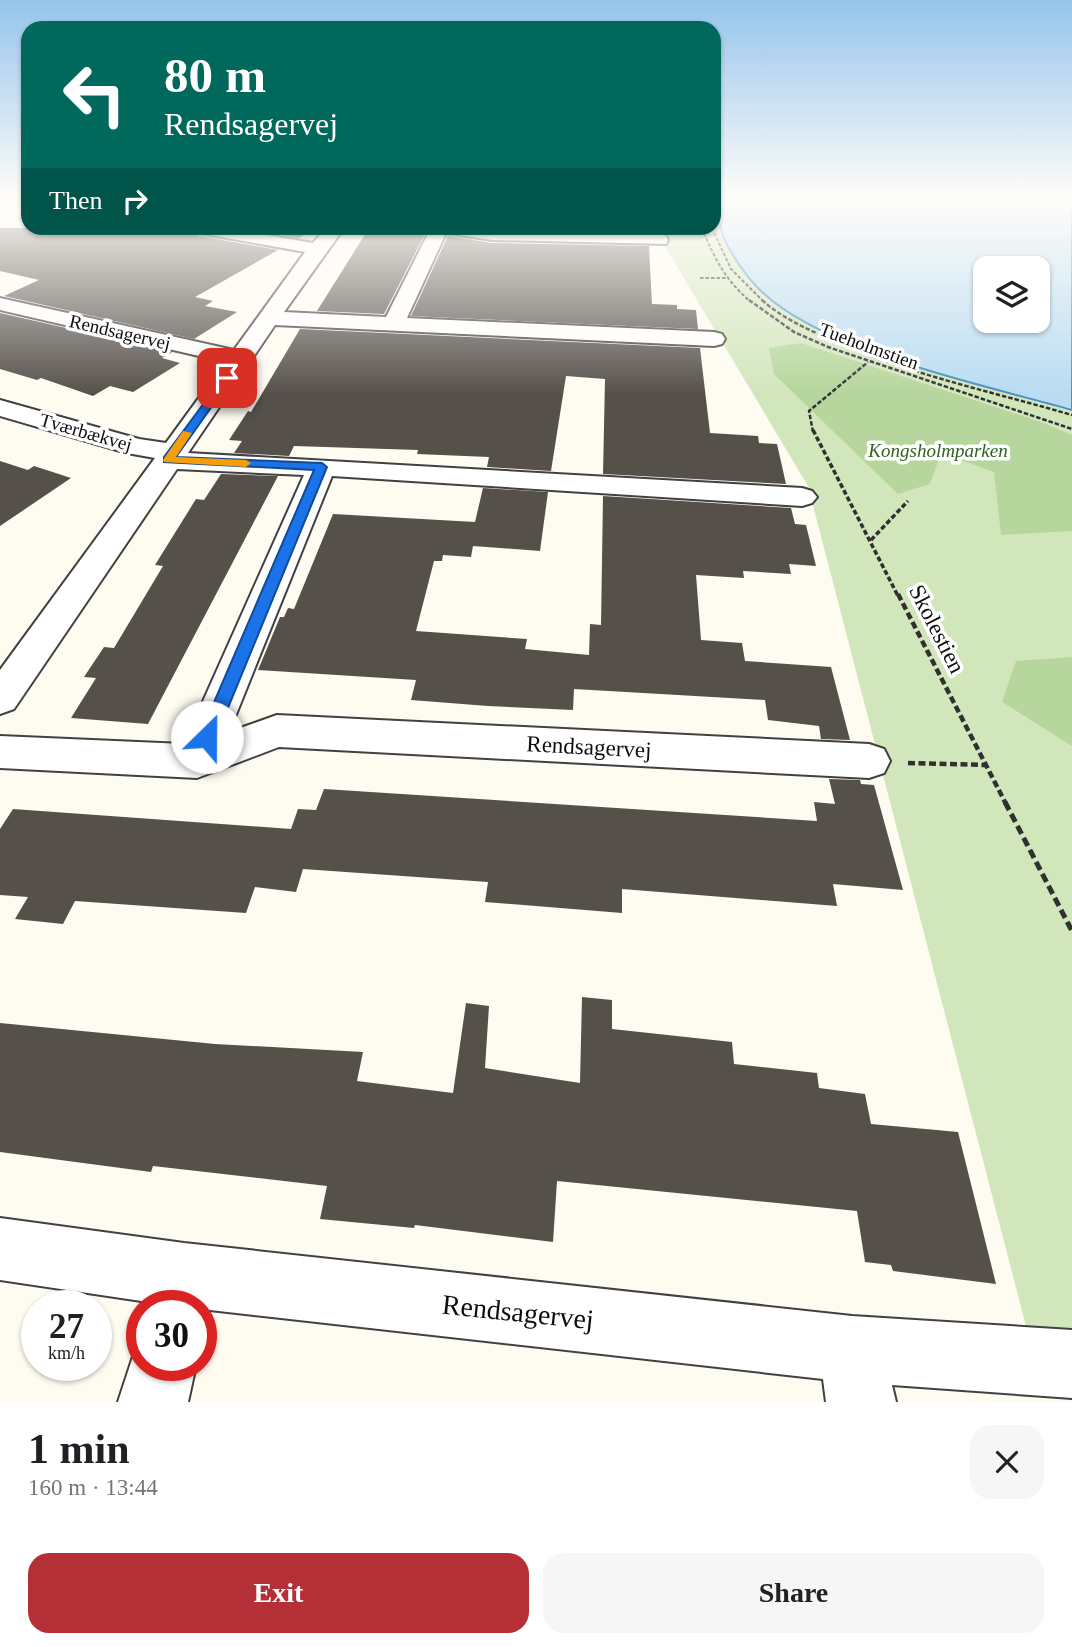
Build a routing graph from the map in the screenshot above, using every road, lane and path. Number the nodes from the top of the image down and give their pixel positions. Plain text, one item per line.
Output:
1 (306, 264) edge
2 (422, 264) edge
3 (718, 264) edge
4 (730, 264) edge
5 (701, 278) dead end
6 (727, 278) junction
7 (0, 304) edge
8 (269, 318) junction
9 (393, 324) junction
10 (714, 339) dead end
11 (241, 359) junction
12 (867, 362) junction
13 (0, 408) edge
14 (1072, 415) edge
15 (1072, 429) edge
16 (171, 456) junction
17 (322, 467) junction
18 (802, 497) dead end
19 (836, 499) dead end
20 (849, 500) junction
21 (908, 501) dead end
22 (871, 540) junction
23 (0, 699) edge
24 (0, 752) edge
25 (197, 761) junction
26 (869, 761) joint
27 (987, 765) junction
28 (1072, 930) edge
29 (0, 1250) edge
30 (180, 1290) edge
31 (217, 1295) edge
32 (1072, 1363) edge
33 (856, 1376) edge
34 (158, 1381) edge
35 (153, 1402) edge

1 - 8 street
2 - 9 street
3 - 6 path, Tueholmstien
4 - 14 path
5 - 6 path
6 - 12 path, Tueholmstien
7 - 11 street, Rendsagervej
8 - 9 street
8 - 11 street
9 - 10 street
11 - 16 street
12 - 15 path, Tueholmstien
12 - 20 path, Skolestien
13 - 16 street, Tværbækvej
16 - 17 street
16 - 23 street
17 - 18 street
17 - 25 street
19 - 20 path
20 - 22 path, Skolestien
21 - 22 path
22 - 27 path, Skolestien
24 - 25 street, Rendsagervej
25 - 26 street, Rendsagervej
26 - 27 path
27 - 28 path, Skolestien
29 - 30 street, Rendsagervej
31 - 33 street, Rendsagervej
32 - 33 street, Rendsagervej
34 - 35 street

